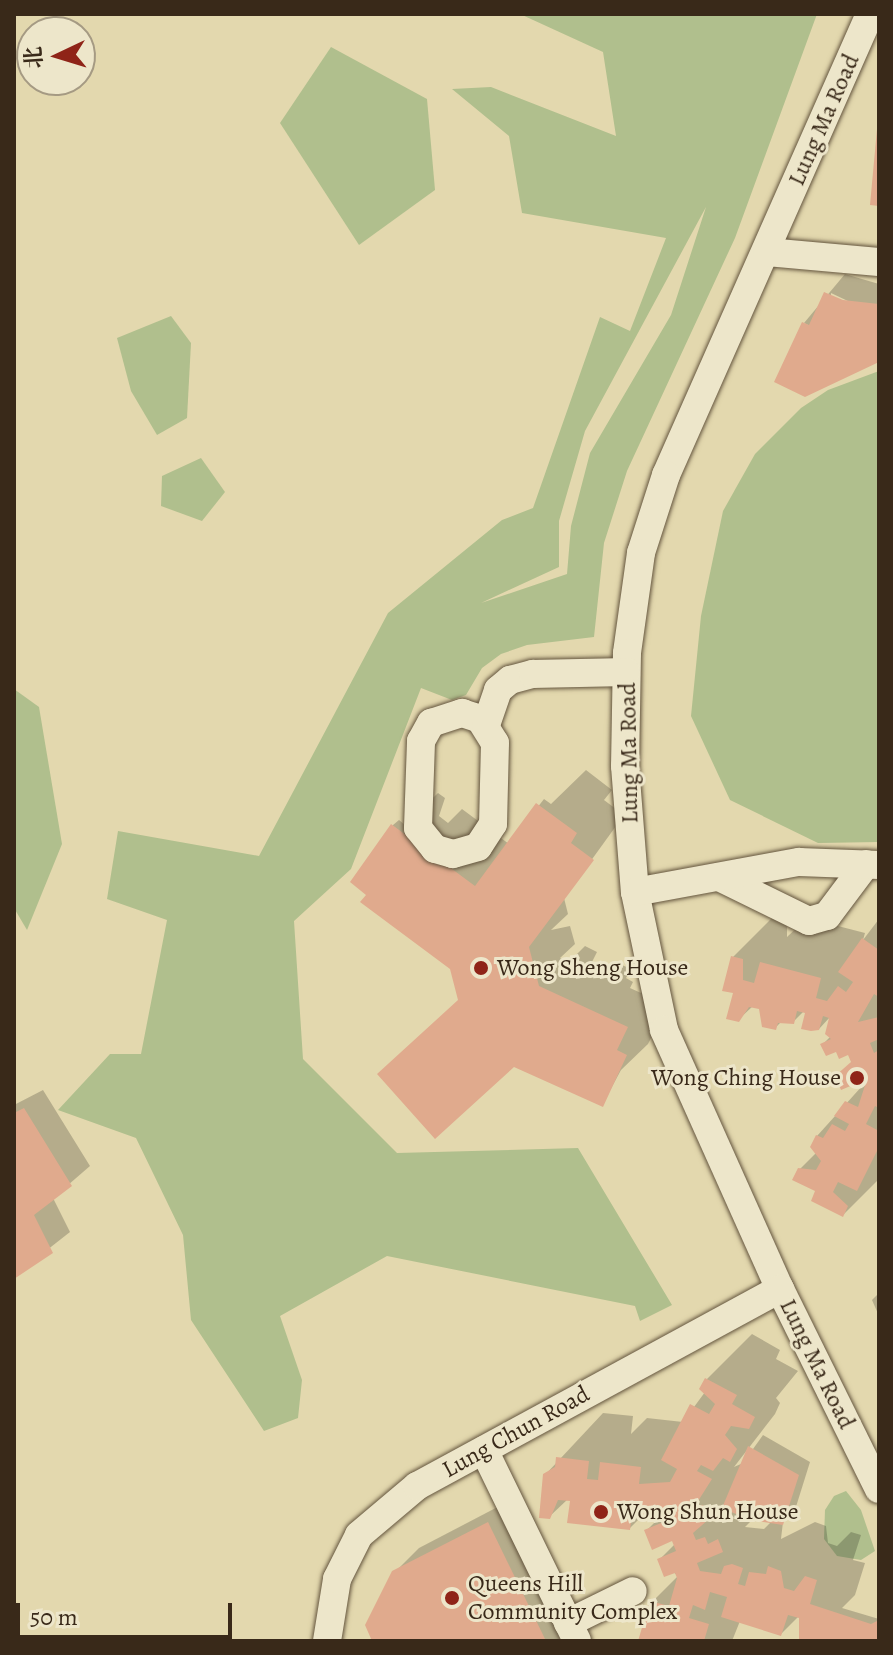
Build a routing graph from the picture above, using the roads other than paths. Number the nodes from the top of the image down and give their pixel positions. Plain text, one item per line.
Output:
1 (870, 14) edge
2 (767, 252) junction
3 (879, 262) edge
4 (626, 672) junction
5 (486, 725) junction
6 (872, 865) edge
7 (719, 877) junction
8 (635, 892) junction
9 (780, 1289) junction
10 (484, 1450) junction
11 (879, 1489) edge
12 (633, 1591) dead end
13 (572, 1632) edge
14 (327, 1641) edge

1 - 2 street, Lung Ma Road
2 - 3 street
2 - 4 street, Lung Ma Road
4 - 5 street
4 - 8 street, Lung Ma Road
5 - 5 street
6 - 7 street
6 - 7 street
7 - 8 street
8 - 9 street, Lung Ma Road
9 - 10 street, Lung Chun Road
9 - 11 street, Lung Ma Road
10 - 13 street
10 - 14 street, Lung Chun Road
12 - 13 street

